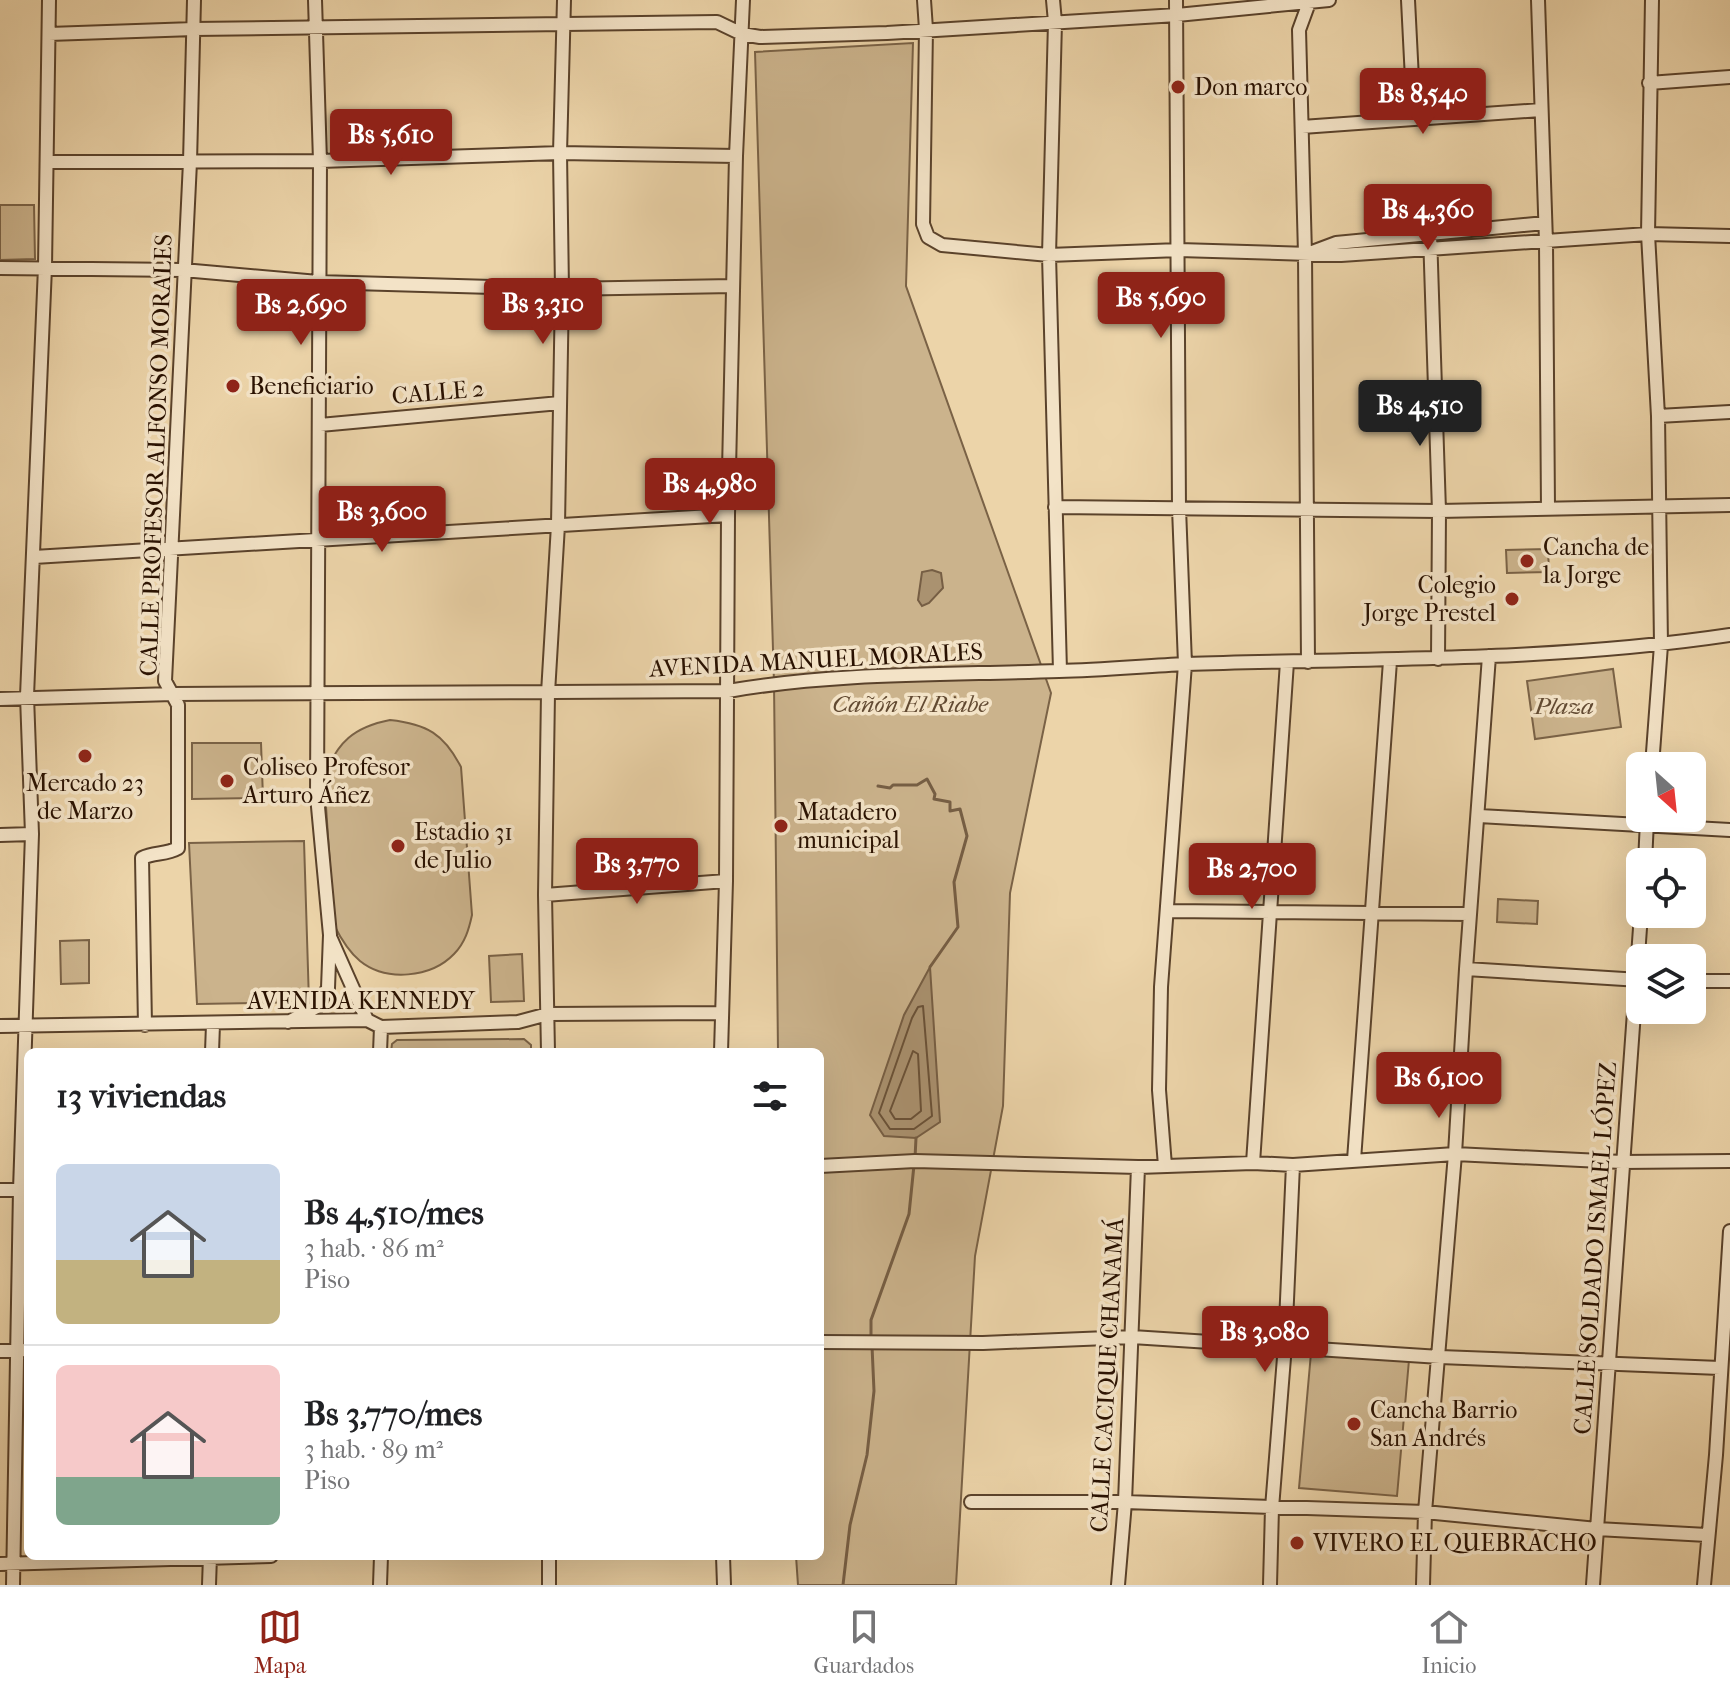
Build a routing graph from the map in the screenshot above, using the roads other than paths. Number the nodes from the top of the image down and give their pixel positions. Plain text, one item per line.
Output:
1 (49, 0) edge
2 (194, 0) edge
3 (315, 0) edge
4 (564, 0) edge
5 (743, 0) edge
6 (924, 0) edge
7 (1053, 0) edge
8 (1176, 0) edge
9 (1329, 0) edge
10 (1408, 0) edge
11 (1538, 0) edge
12 (1652, 0) edge
13 (1310, 1) edge
14 (1177, 15) junction
15 (1055, 22) junction
16 (564, 24) junction
17 (194, 29) junction
18 (315, 29) junction
19 (926, 29) junction
20 (49, 34) junction
21 (742, 34) junction
22 (1730, 77) edge
23 (1649, 83) junction
24 (1541, 110) junction
25 (1414, 119) junction
26 (1302, 127) junction
27 (560, 153) junction
28 (736, 156) junction
29 (320, 161) junction
30 (47, 162) junction
31 (190, 162) junction
32 (1545, 223) junction
33 (1430, 234) junction
34 (1648, 234) junction
35 (1730, 236) edge
36 (1546, 242) junction
37 (1179, 250) junction
38 (1432, 251) junction
39 (1305, 254) junction
40 (1049, 255) junction
41 (45, 267) junction
42 (0, 268) edge
43 (183, 270) junction
44 (318, 282) junction
45 (733, 286) junction
46 (562, 289) junction
47 (560, 403) junction
48 (1730, 412) edge
49 (1658, 416) junction
50 (320, 425) junction
51 (1730, 505) edge
52 (1659, 506) junction
53 (1055, 507) junction
54 (1179, 508) junction
55 (1305, 509) junction
56 (1548, 509) junction
57 (1439, 511) junction
58 (728, 515) junction
59 (558, 525) junction
60 (319, 540) junction
61 (173, 550) junction
62 (34, 557) junction
63 (1730, 635) edge
64 (1661, 645) junction
65 (1489, 656) junction
66 (1438, 659) junction
67 (1390, 661) junction
68 (1287, 662) junction
69 (1308, 662) junction
70 (1185, 664) junction
71 (1060, 671) junction
72 (728, 691) junction
73 (548, 693) junction
74 (173, 694) junction
75 (316, 695) junction
76 (27, 696) junction
77 (0, 699) edge
78 (1653, 752) edge
79 (1479, 816) junction
80 (1626, 821) edge
81 (1706, 828) edge
82 (1730, 830) edge
83 (32, 834) junction
84 (0, 835) edge
85 (726, 881) junction
86 (545, 895) junction
87 (1169, 911) junction
88 (1270, 913) junction
89 (1370, 914) junction
90 (1470, 914) junction
91 (330, 935) junction
92 (1466, 969) junction
93 (1626, 979) edge
94 (1706, 981) edge
95 (1730, 981) edge
96 (721, 1013) junction
97 (548, 1014) junction
98 (367, 1020) junction
99 (288, 1022) junction
100 (213, 1024) junction
101 (1634, 1024) edge
102 (145, 1025) junction
103 (0, 1026) edge
104 (27, 1026) junction
105 (381, 1027) junction
106 (27, 1048) edge
107 (212, 1048) edge
108 (380, 1048) edge
109 (548, 1048) edge
110 (721, 1048) edge
111 (1455, 1154) junction
112 (1354, 1160) junction
113 (1730, 1161) edge
114 (1622, 1162) junction
115 (1253, 1163) junction
116 (1293, 1165) junction
117 (824, 1166) edge
118 (1165, 1166) junction
119 (1138, 1167) junction
120 (0, 1190) edge
121 (24, 1190) edge
122 (1730, 1231) edge
123 (1132, 1337) junction
124 (824, 1342) edge
125 (1285, 1345) junction
126 (23, 1350) edge
127 (0, 1351) edge
128 (1726, 1351) edge
129 (1440, 1357) junction
130 (1609, 1363) junction
131 (1720, 1368) junction
132 (971, 1502) dead end
133 (1125, 1502) junction
134 (1272, 1508) junction
135 (1425, 1512) junction
136 (1597, 1529) junction
137 (1707, 1535) junction
138 (123, 1560) edge
139 (210, 1560) edge
140 (381, 1560) edge
141 (549, 1560) edge
142 (723, 1560) edge
143 (7, 1564) edge
144 (13, 1585) edge
145 (209, 1585) edge
146 (380, 1585) edge
147 (549, 1585) edge
148 (724, 1585) edge
149 (1118, 1585) edge
150 (1270, 1585) edge
151 (1423, 1585) edge
152 (1593, 1585) edge
153 (1704, 1585) edge

1 - 20 street
2 - 17 street, CALLE PROFESOR ALFONSO MORALES
3 - 18 street
4 - 16 street
5 - 21 street
6 - 19 street
7 - 15 street
8 - 14 street
9 - 13 street
10 - 25 street
11 - 24 street
12 - 23 street
13 - 14 street
13 - 26 street
14 - 15 street
14 - 37 street
15 - 19 street
15 - 40 street
16 - 18 street
16 - 21 street
16 - 27 street
17 - 18 street
17 - 20 street
17 - 31 street, CALLE PROFESOR ALFONSO MORALES
18 - 29 street
19 - 21 street
19 - 40 street
20 - 30 street
21 - 28 street
22 - 23 street
23 - 34 street
24 - 25 street
24 - 32 street
25 - 26 street
26 - 39 street
27 - 28 street
27 - 29 street
27 - 46 street
28 - 45 street
29 - 31 street
29 - 44 street
30 - 31 street
30 - 41 street
31 - 43 street, CALLE PROFESOR ALFONSO MORALES
32 - 33 street
32 - 36 street
33 - 38 street
33 - 39 street
34 - 35 street
34 - 36 street
34 - 49 street
36 - 38 street
36 - 56 street
37 - 39 street
37 - 40 street
37 - 54 street
38 - 39 street
38 - 57 street
39 - 55 street
40 - 53 street
41 - 42 street
41 - 43 street
41 - 62 street
43 - 44 street
43 - 61 street, CALLE PROFESOR ALFONSO MORALES
44 - 46 street
44 - 50 street
45 - 46 street
45 - 58 street
46 - 47 street
47 - 50 street, CALLE 2
47 - 59 street
48 - 49 street
49 - 52 street
50 - 60 street
51 - 52 street
52 - 56 street
52 - 64 street
53 - 54 street
53 - 71 street
54 - 55 street
54 - 70 street
55 - 57 street
55 - 69 street
56 - 57 street
57 - 66 street
58 - 59 street
58 - 72 street
59 - 60 street
59 - 73 street
60 - 61 street
60 - 75 street
61 - 62 street
61 - 74 street, CALLE PROFESOR ALFONSO MORALES
62 - 76 street
63 - 64 street, AVENIDA MANUEL MORALES
64 - 65 street, AVENIDA MANUEL MORALES
64 - 78 street
65 - 66 street, AVENIDA MANUEL MORALES
65 - 79 street
66 - 67 street, AVENIDA MANUEL MORALES
67 - 69 street, AVENIDA MANUEL MORALES
67 - 89 street
68 - 69 street, AVENIDA MANUEL MORALES
68 - 70 street, AVENIDA MANUEL MORALES
68 - 88 street
70 - 71 street, AVENIDA MANUEL MORALES
70 - 87 street
71 - 72 street, AVENIDA MANUEL MORALES
72 - 73 street, AVENIDA MANUEL MORALES
72 - 85 street
73 - 75 street, AVENIDA MANUEL MORALES
73 - 86 street
74 - 75 street, AVENIDA MANUEL MORALES
74 - 76 street, AVENIDA MANUEL MORALES
74 - 102 street, CALLE PROFESOR ALFONSO MORALES
75 - 91 street
76 - 77 street, AVENIDA MANUEL MORALES
76 - 83 street
79 - 80 street
79 - 90 street
81 - 82 street
83 - 84 street
83 - 104 street
85 - 86 street
85 - 96 street
86 - 97 street
87 - 88 street
87 - 118 street
88 - 89 street
88 - 115 street
89 - 90 street
89 - 112 street
90 - 92 street
91 - 98 street
91 - 99 street
92 - 93 street
92 - 111 street
94 - 95 street
96 - 97 street, AVENIDA KENNEDY
96 - 110 street
97 - 105 street, AVENIDA KENNEDY
97 - 109 street
98 - 99 street, AVENIDA KENNEDY
98 - 105 street, AVENIDA KENNEDY
99 - 100 street, AVENIDA KENNEDY
100 - 102 street, AVENIDA KENNEDY
100 - 107 street
101 - 114 street, CALLE SOLDADO ISMAEL LÓPEZ
102 - 104 street, AVENIDA KENNEDY
103 - 104 street, AVENIDA KENNEDY
104 - 106 street
105 - 108 street
111 - 112 street
111 - 114 street
111 - 129 street
112 - 116 street
113 - 114 street
114 - 130 street, CALLE SOLDADO ISMAEL LÓPEZ
115 - 116 street
115 - 118 street
116 - 125 street
117 - 119 street
118 - 119 street
119 - 123 street, CALLE CACIQUE CHANAMÁ
120 - 121 street
121 - 126 street
122 - 128 street
123 - 124 street
123 - 125 street
123 - 133 street, CALLE CACIQUE CHANAMÁ
125 - 129 street
125 - 134 street
126 - 127 street
126 - 143 street
128 - 131 street
129 - 130 street
129 - 135 street
130 - 131 street
130 - 136 street, CALLE SOLDADO ISMAEL LÓPEZ
131 - 137 street
132 - 133 street
133 - 134 street
133 - 149 street, CALLE CACIQUE CHANAMÁ
134 - 135 street
134 - 150 street
135 - 136 street
135 - 151 street
136 - 137 street
136 - 152 street, CALLE SOLDADO ISMAEL LÓPEZ
137 - 153 street
138 - 143 street
139 - 145 street
140 - 146 street
141 - 147 street
142 - 148 street
143 - 144 street

